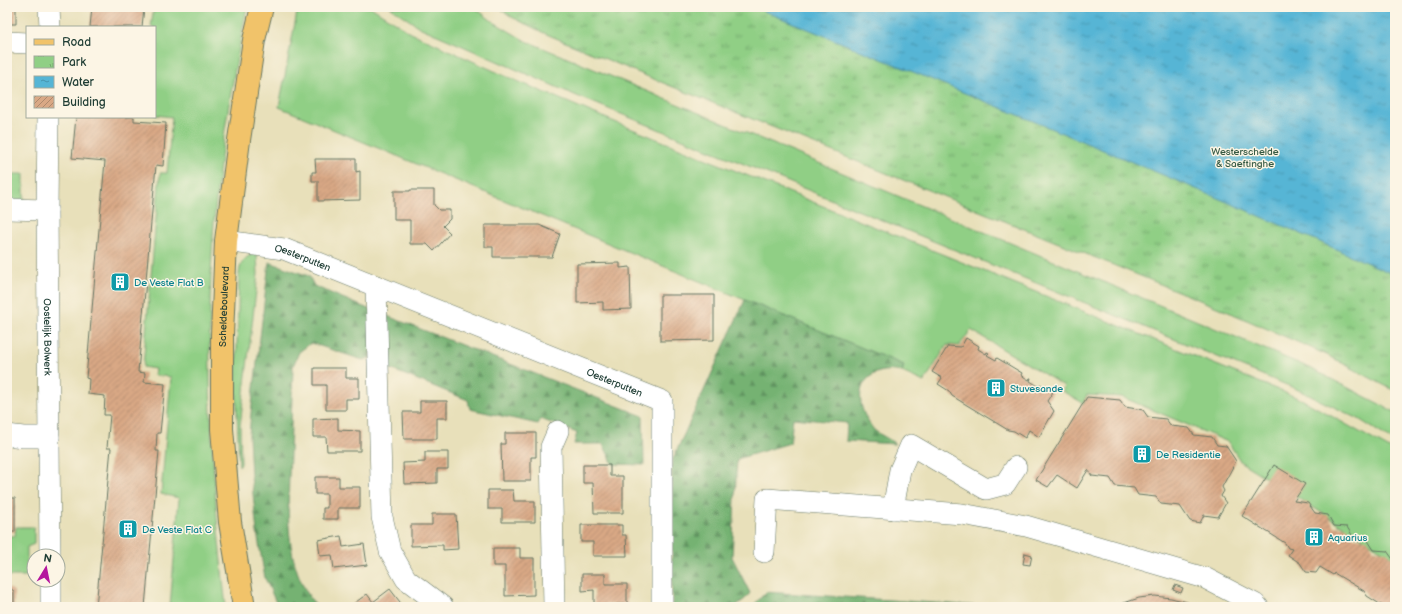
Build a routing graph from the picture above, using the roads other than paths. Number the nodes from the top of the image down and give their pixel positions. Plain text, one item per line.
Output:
1 (50, 7) edge
2 (262, 7) edge
3 (50, 26) edge
4 (7, 42) edge
5 (26, 43) edge
6 (48, 118) edge
7 (7, 209) edge
8 (47, 210) junction
9 (226, 241) junction
10 (376, 286) junction
11 (558, 431) dead end
12 (7, 435) edge
13 (49, 437) junction
14 (1016, 466) dead end
15 (893, 509) junction
16 (50, 548) edge
17 (764, 552) dead end
18 (51, 588) edge
19 (51, 607) edge
20 (244, 607) edge
21 (443, 607) edge
22 (554, 607) edge
23 (662, 607) edge
24 (1258, 607) edge

1 - 3 street
2 - 9 main road, Scheldeboulevard
4 - 5 street
6 - 8 street, Oostelijk Bolwerk
7 - 8 street
8 - 13 street, Oostelijk Bolwerk
9 - 10 street, Oesterputten
9 - 20 main road, Scheldeboulevard
10 - 21 street
10 - 23 street, Oesterputten
11 - 22 street
12 - 13 street
13 - 16 street, Oostelijk Bolwerk
14 - 15 street
15 - 17 street
15 - 24 street
18 - 19 street

